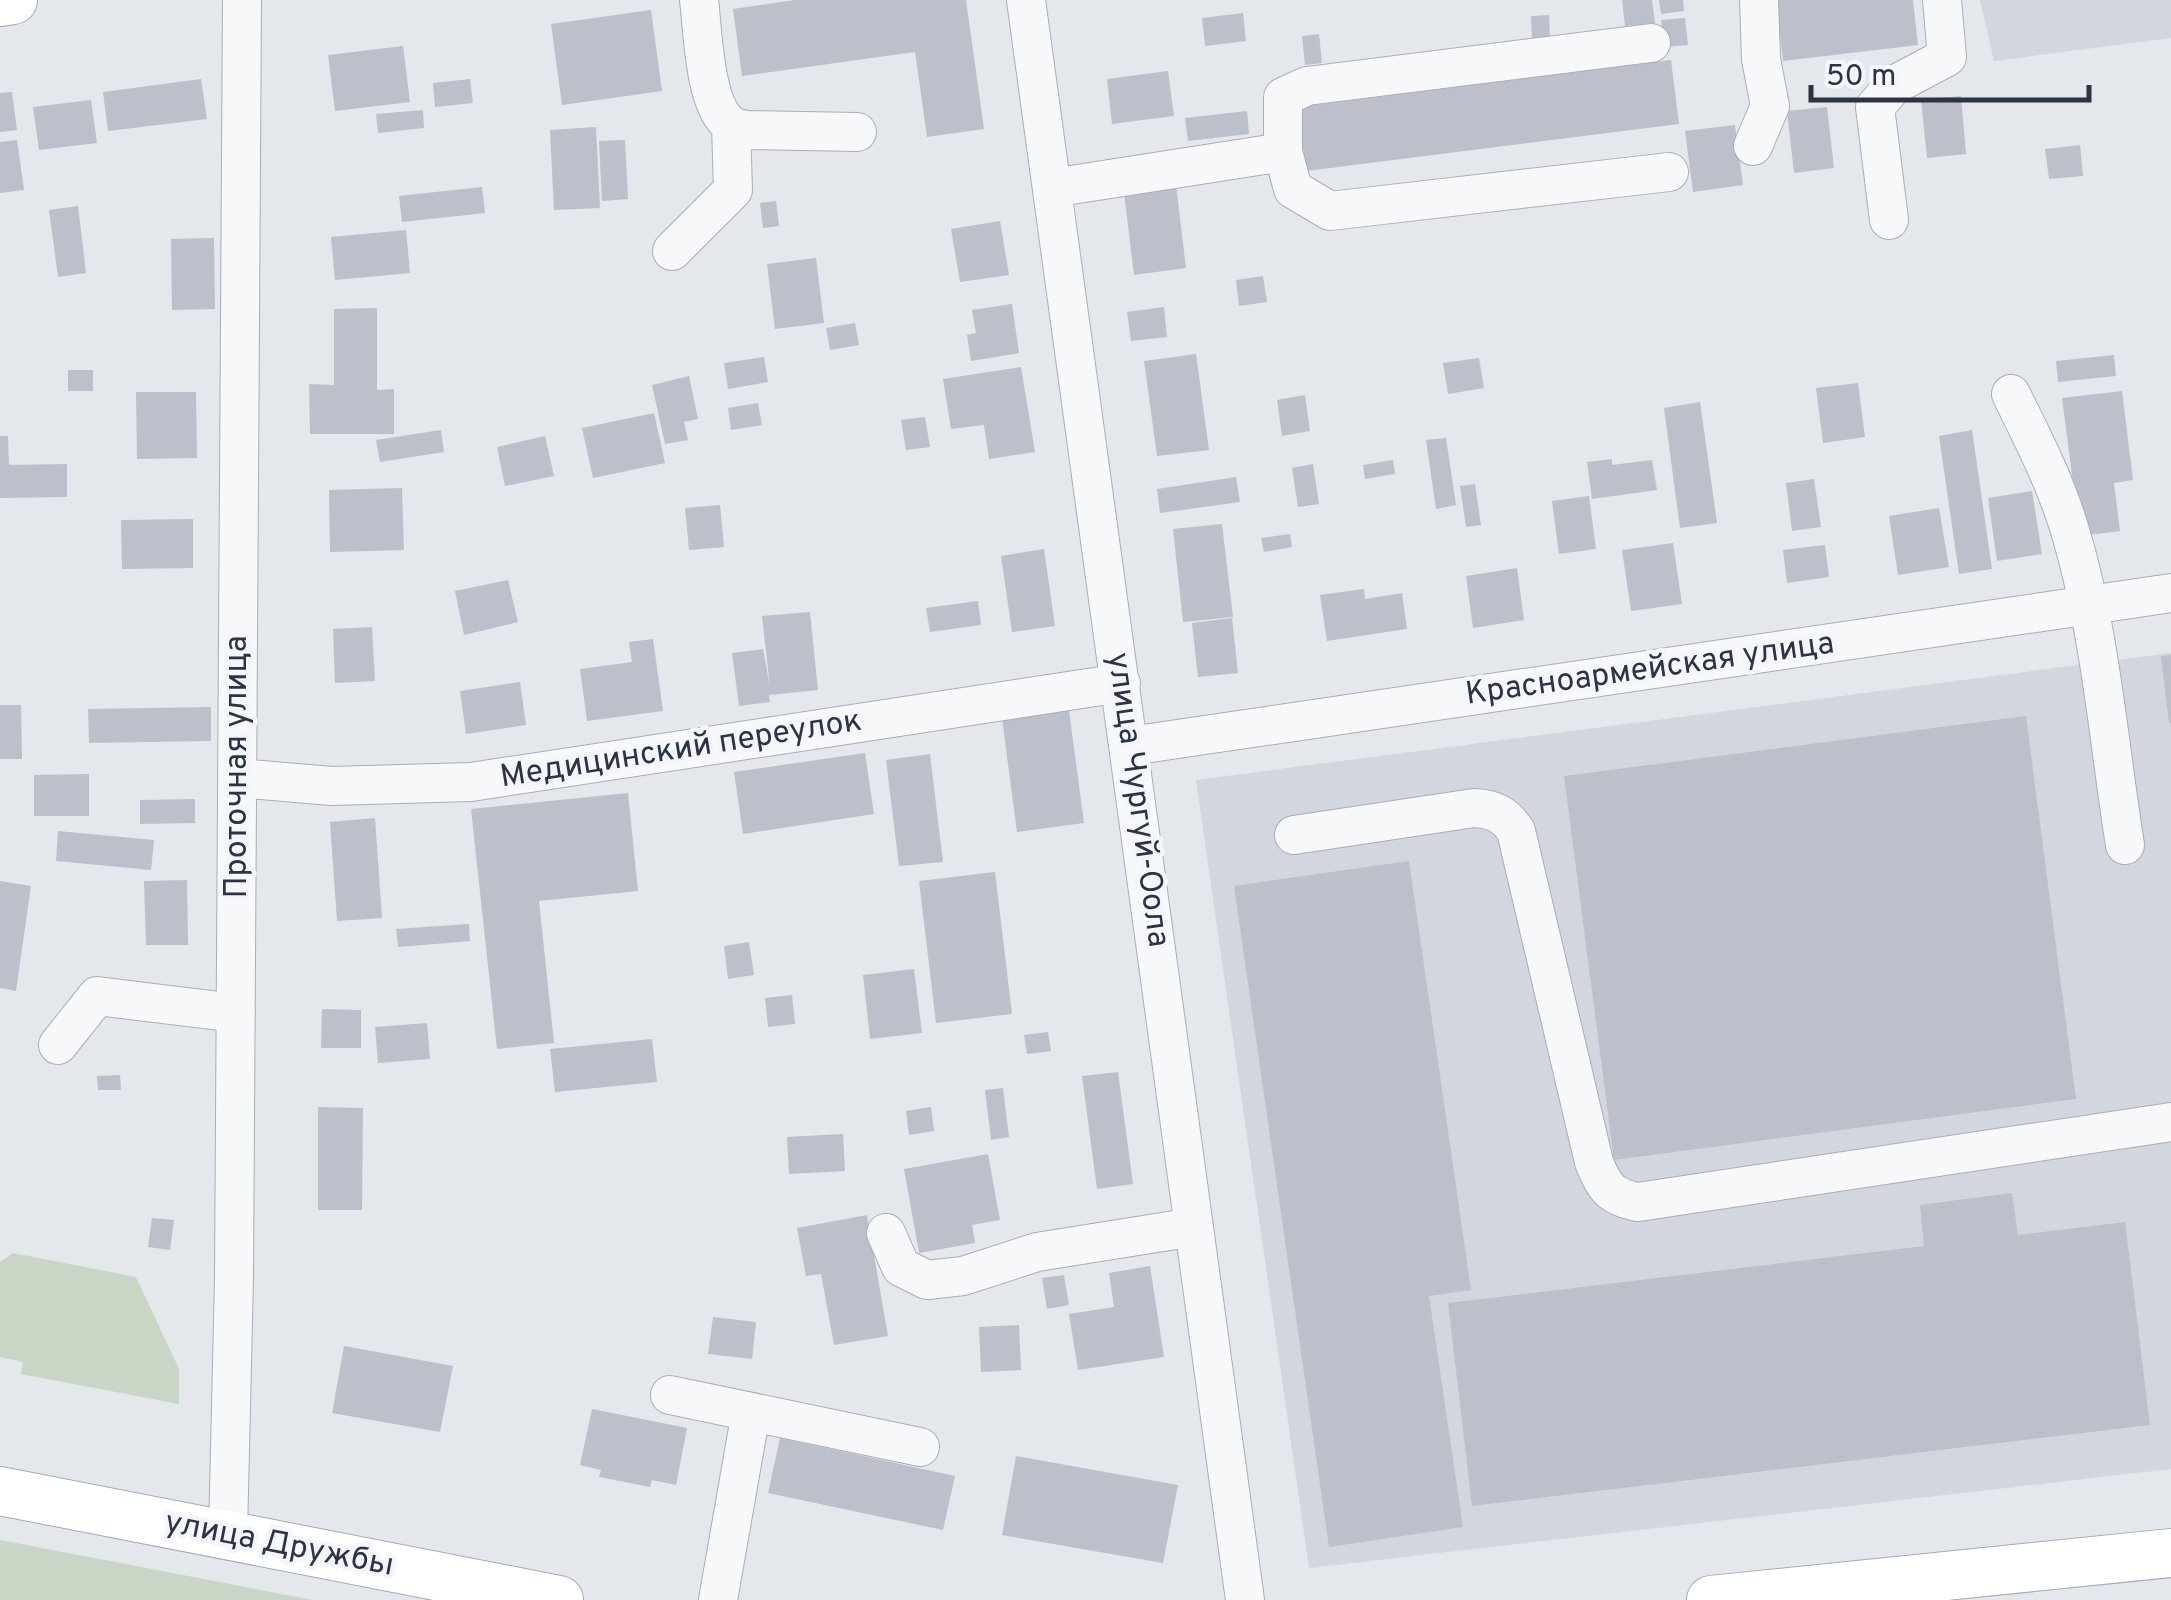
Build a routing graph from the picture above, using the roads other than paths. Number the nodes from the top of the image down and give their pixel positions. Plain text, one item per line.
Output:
1 (13, 0) edge
2 (242, 0) edge
3 (699, 0) edge
4 (1026, 0) edge
5 (1759, 0) edge
6 (1942, 0) edge
7 (0, 2) edge
8 (1651, 44) dead end
9 (731, 125) junction
10 (857, 132) dead end
11 (1753, 146) dead end
12 (1283, 152) junction
13 (1669, 172) dead end
14 (1052, 188) junction
15 (1889, 220) dead end
16 (672, 251) dead end
17 (2010, 394) dead end
18 (2171, 593) edge
19 (2088, 605) junction
20 (1121, 682) junction
21 (1130, 746) junction
22 (238, 778) junction
23 (1294, 834) dead end
24 (2125, 846) dead end
25 (236, 1013) junction
26 (58, 1045) dead end
27 (2171, 1122) edge
28 (1194, 1228) junction
29 (886, 1233) dead end
30 (670, 1396) dead end
31 (751, 1412) junction
32 (920, 1448) dead end
33 (0, 1491) edge
34 (228, 1534) junction
35 (2171, 1552) edge
36 (559, 1600) edge
37 (718, 1600) edge
38 (1245, 1600) edge
39 (1711, 1600) edge

1 - 7 main road
2 - 22 street, Проточная улица
3 - 9 street
4 - 14 street, улица Чургуй-Оола
5 - 11 street
6 - 15 street
8 - 12 street
9 - 10 street
9 - 16 street
12 - 13 street
12 - 14 street
14 - 20 street, улица Чургуй-Оола
17 - 19 street
18 - 19 street, Красноармейская улица
19 - 21 street, Красноармейская улица
19 - 24 street
20 - 21 street, улица Чургуй-Оола
20 - 22 street, Медицинский переулок
21 - 28 street, улица Чургуй-Оола
22 - 25 street, Проточная улица
23 - 27 street
25 - 26 street
25 - 34 street, Проточная улица
28 - 29 street
28 - 38 street, улица Чургуй-Оола
30 - 31 street
31 - 32 street
31 - 37 street
33 - 34 main road, улица Дружбы
34 - 36 main road, улица Дружбы
35 - 39 main road

